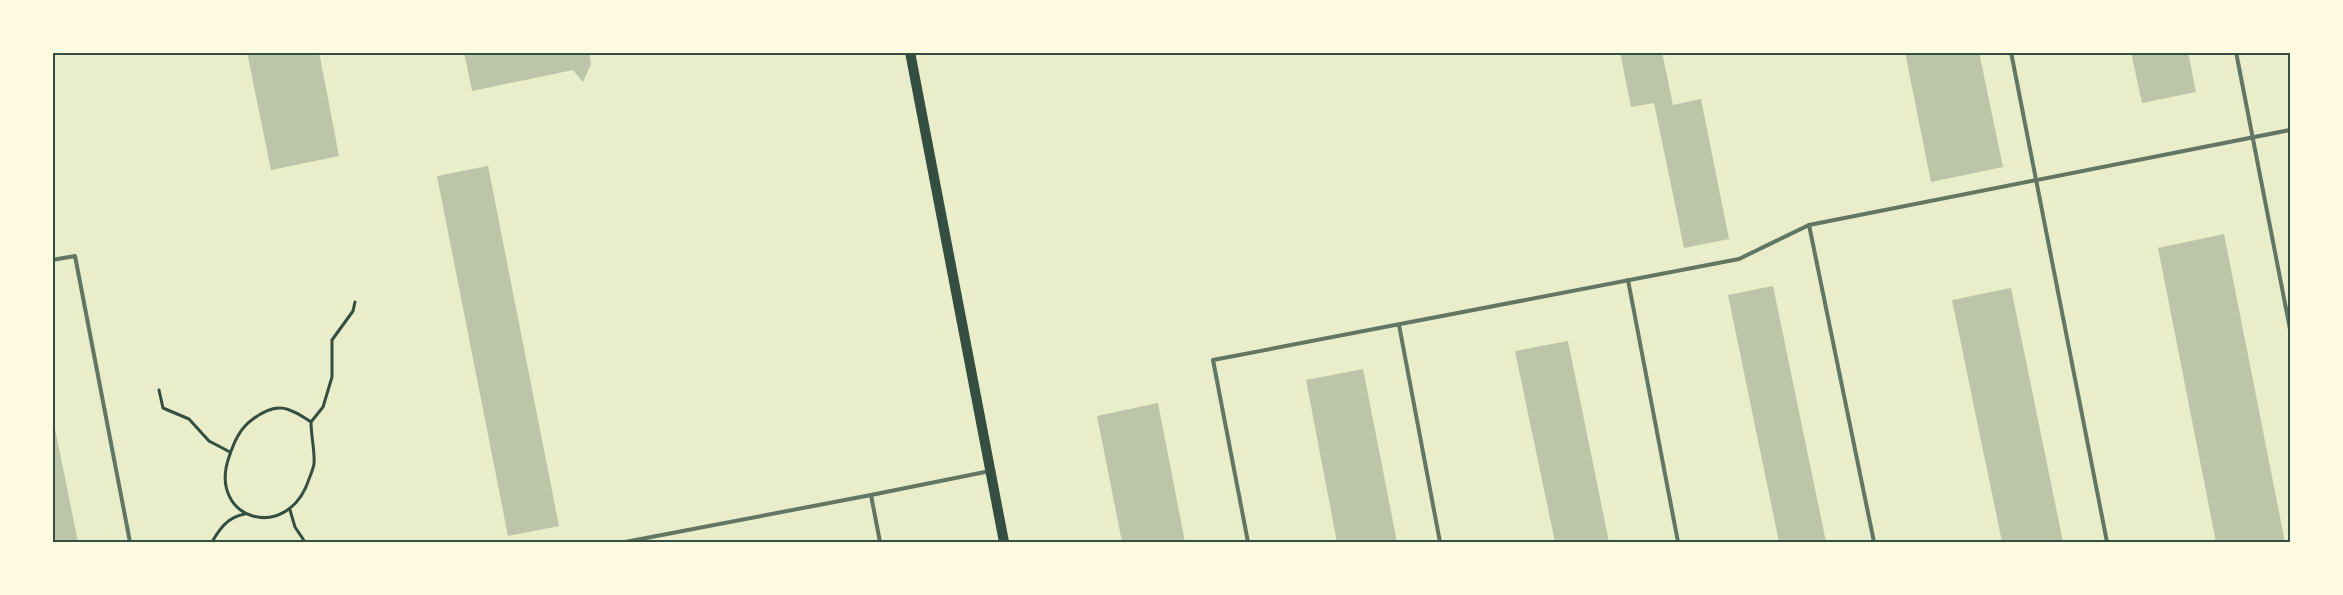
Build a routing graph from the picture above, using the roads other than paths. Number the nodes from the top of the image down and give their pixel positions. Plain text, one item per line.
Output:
1 (910, 52) edge
2 (2011, 52) edge
3 (2236, 52) edge
4 (2290, 130) edge
5 (2254, 137) junction
6 (2036, 180) junction
7 (1809, 225) junction
8 (52, 260) edge
9 (1628, 280) junction
10 (1399, 324) junction
11 (2290, 329) edge
12 (990, 471) junction
13 (871, 495) junction
14 (130, 542) edge
15 (625, 542) edge
16 (880, 542) edge
17 (1004, 542) edge
18 (1248, 542) edge
19 (1440, 542) edge
20 (1678, 542) edge
21 (1874, 542) edge
22 (2107, 542) edge

1 - 12 main road
2 - 6 lane
3 - 5 lane
4 - 5 lane
5 - 6 lane
5 - 11 lane
6 - 7 lane
6 - 22 lane
7 - 9 lane
7 - 21 lane
8 - 14 lane
9 - 10 lane
9 - 20 lane
10 - 18 lane
10 - 19 lane
12 - 13 lane
12 - 17 main road
13 - 15 lane
13 - 16 lane

